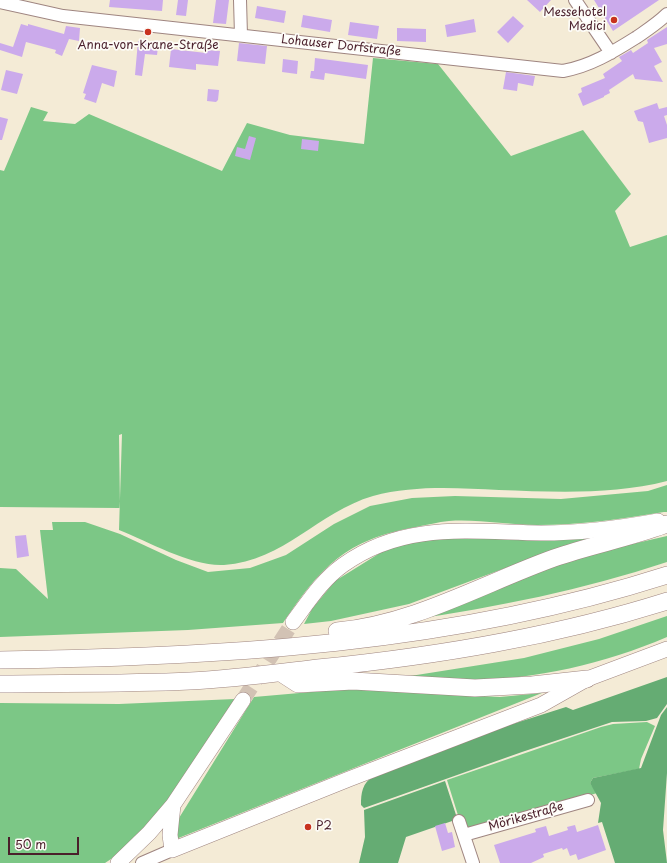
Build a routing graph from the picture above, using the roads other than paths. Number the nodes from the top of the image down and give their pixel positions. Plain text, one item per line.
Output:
1 (240, 0) edge
2 (575, 0) edge
3 (0, 2) edge
4 (667, 14) edge
5 (241, 35) junction
6 (611, 54) junction
7 (667, 520) edge
8 (667, 524) edge
9 (667, 575) edge
10 (667, 601) edge
11 (293, 622) tunnel mouth
12 (667, 650) edge
13 (221, 652) junction
14 (0, 660) edge
15 (281, 673) junction
16 (587, 679) junction
17 (0, 684) edge
18 (243, 700) tunnel mouth
19 (588, 800) dead end
20 (173, 805) junction
21 (459, 821) dead end
22 (464, 835) junction
23 (172, 850) junction
24 (118, 863) edge
25 (142, 863) edge
26 (473, 863) edge

1 - 5 street
2 - 6 street
3 - 5 street, Lohauser Dorfstraße
4 - 6 street, Lohauser Dorfstraße
5 - 6 street, Lohauser Dorfstraße
7 - 11 main road
8 - 13 highway
9 - 13 highway
10 - 15 highway
12 - 16 main road
13 - 14 highway
15 - 16 highway
15 - 17 highway
16 - 23 main road
18 - 20 main road
19 - 22 street, Mörikestraße
20 - 23 main road
20 - 24 main road
21 - 22 street
22 - 26 street
23 - 25 street

